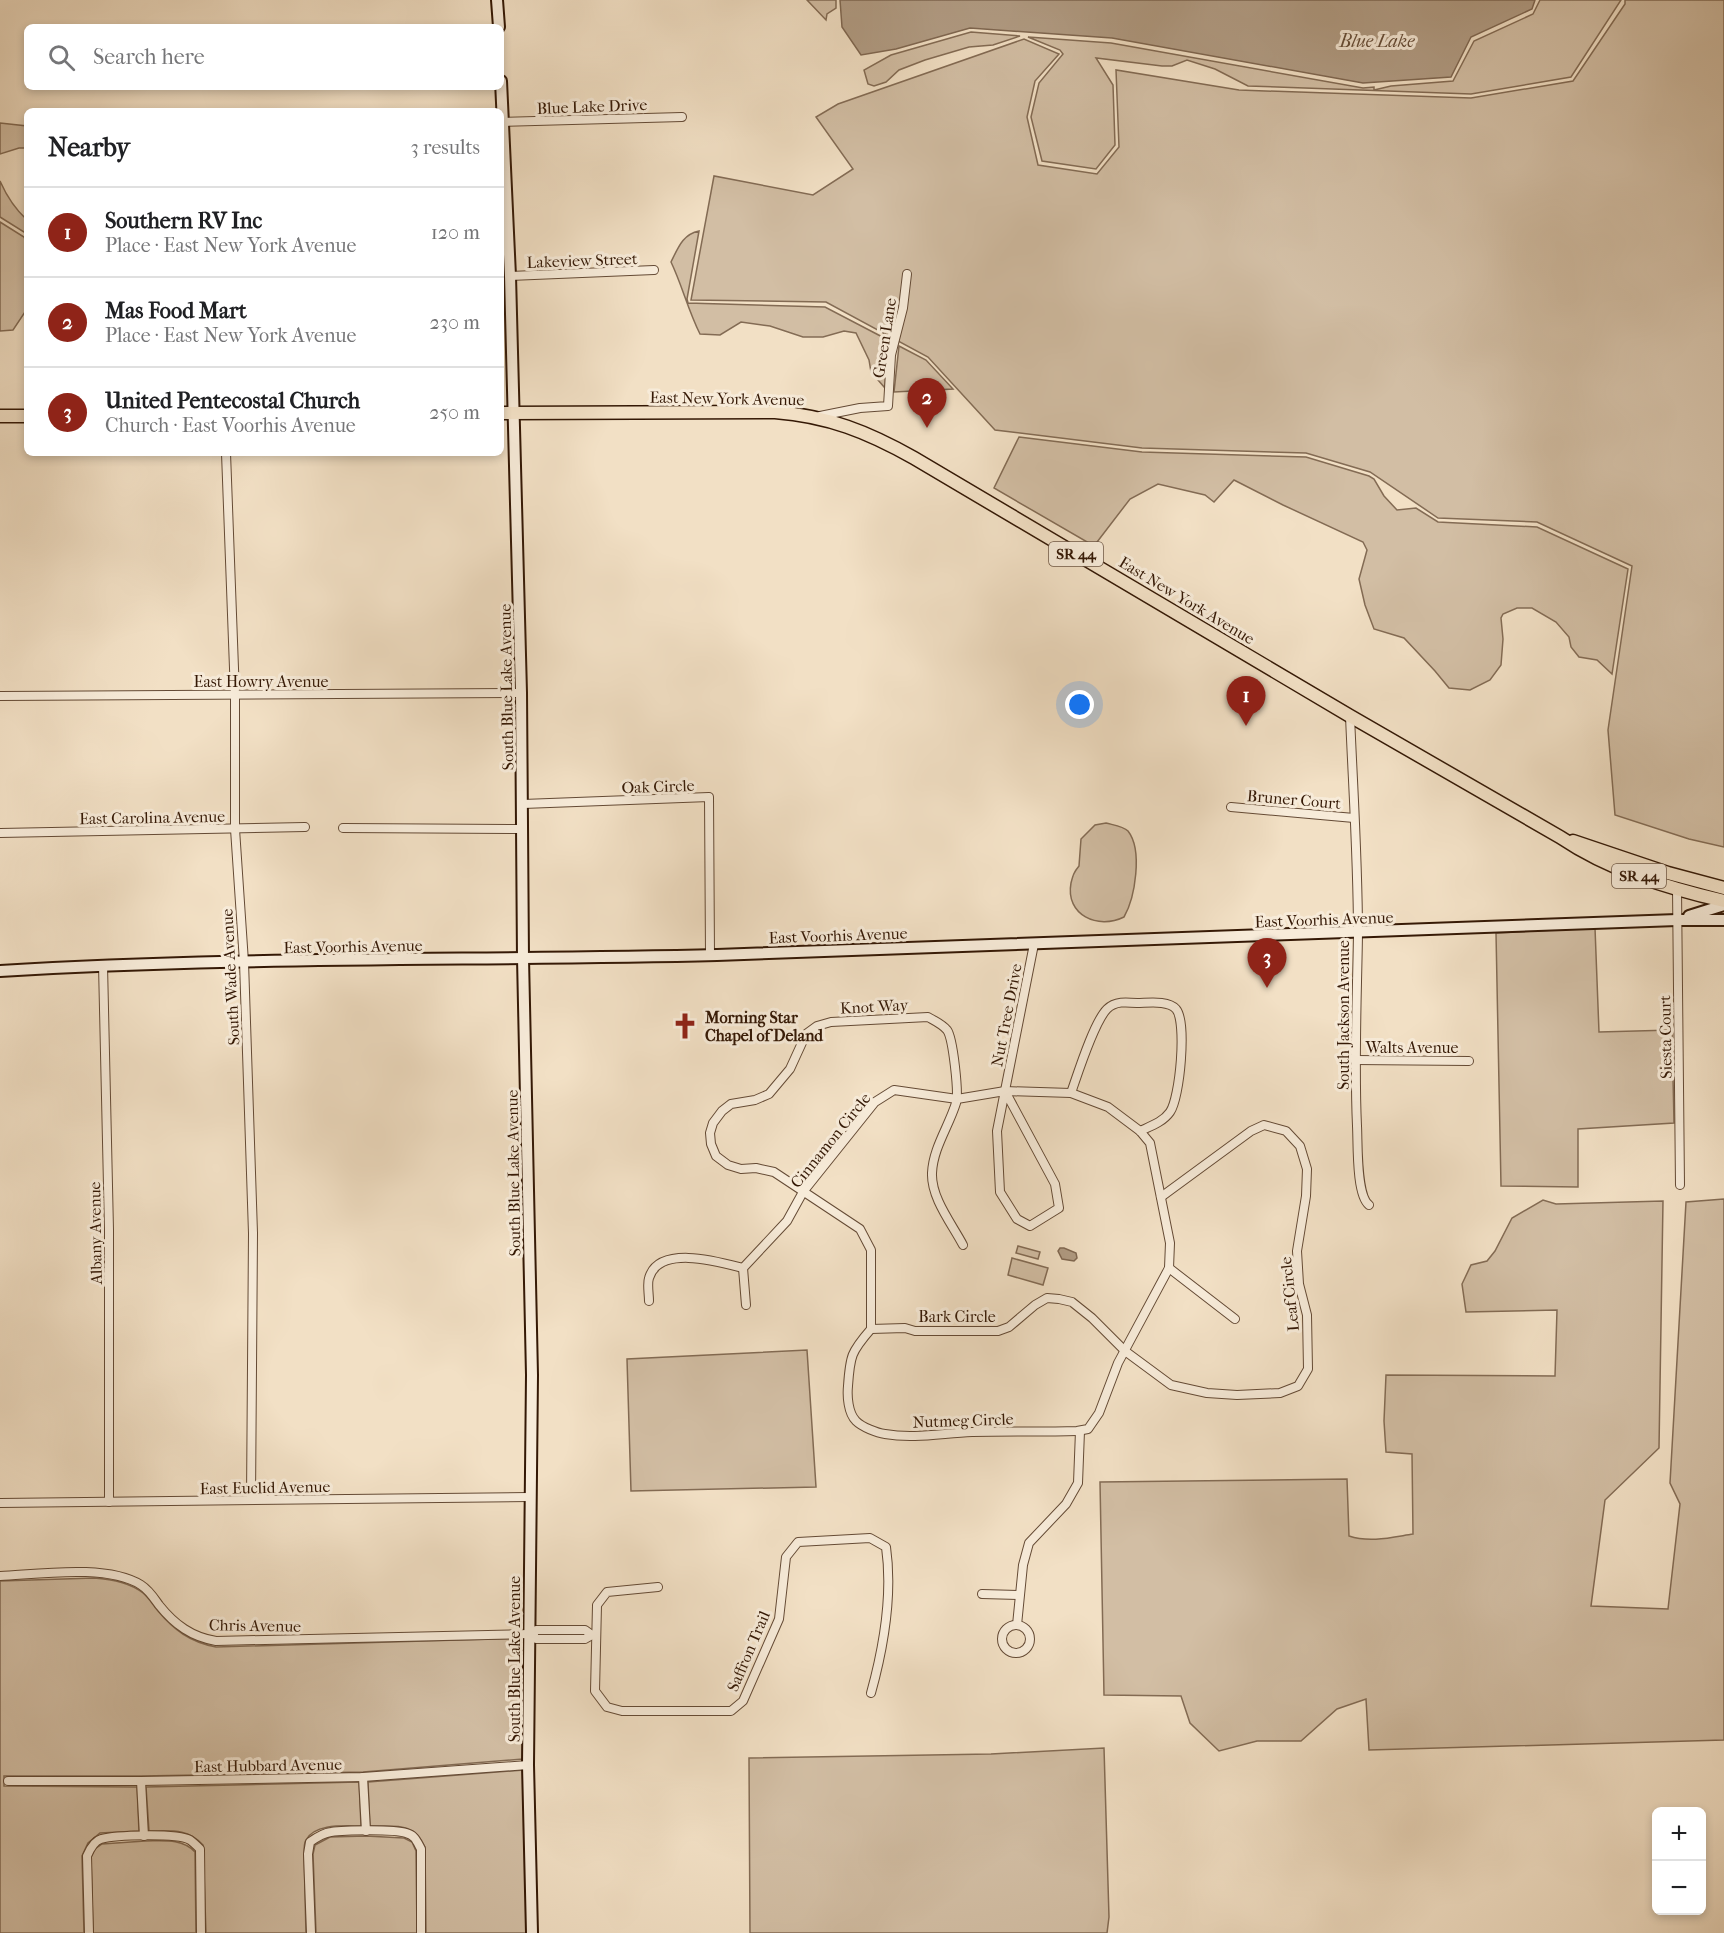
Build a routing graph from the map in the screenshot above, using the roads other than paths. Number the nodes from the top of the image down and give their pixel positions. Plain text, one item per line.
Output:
1 (497, 0) edge
2 (499, 24) edge
3 (501, 90) edge
4 (502, 108) edge
5 (682, 117) dead end
6 (504, 122) edge
7 (504, 223) edge
8 (654, 270) dead end
9 (907, 274) dead end
10 (510, 276) junction
11 (507, 413) edge
12 (0, 416) edge
13 (24, 416) edge
14 (818, 417) junction
15 (226, 456) edge
16 (521, 693) junction
17 (235, 695) junction
18 (0, 696) edge
19 (1350, 716) junction
20 (523, 804) junction
21 (1231, 807) dead end
22 (1354, 818) junction
23 (305, 827) dead end
24 (343, 828) dead end
25 (235, 829) junction
26 (523, 830) junction
27 (0, 833) edge
28 (1560, 837) junction
29 (1668, 873) junction
30 (1724, 888) edge
31 (1677, 889) junction
32 (1724, 903) edge
33 (1677, 920) junction
34 (1724, 920) edge
35 (1358, 933) junction
36 (1034, 944) junction
37 (710, 955) junction
38 (523, 958) junction
39 (244, 962) junction
40 (103, 964) junction
41 (0, 971) edge
42 (1355, 1060) junction
43 (1469, 1061) dead end
44 (1005, 1091) junction
45 (1071, 1093) junction
46 (957, 1100) junction
47 (1140, 1131) junction
48 (1680, 1185) dead end
49 (803, 1192) junction
50 (1161, 1197) junction
51 (1370, 1205) dead end
52 (963, 1245) dead end
53 (743, 1268) junction
54 (1169, 1268) junction
55 (649, 1301) dead end
56 (746, 1305) dead end
57 (1235, 1319) dead end
58 (871, 1329) junction
59 (1125, 1351) junction
60 (1080, 1431) junction
61 (529, 1497) junction
62 (251, 1500) junction
63 (109, 1502) junction
64 (0, 1503) edge
65 (0, 1576) edge
66 (658, 1587) dead end
67 (982, 1594) dead end
68 (1019, 1596) junction
69 (1017, 1625) dead end
70 (531, 1634) junction
71 (594, 1635) junction
72 (871, 1693) dead end
73 (528, 1764) junction
74 (363, 1777) junction
75 (8, 1781) dead end
76 (141, 1782) junction
77 (366, 1831) junction
78 (144, 1836) junction
79 (89, 1933) edge
80 (201, 1933) edge
81 (311, 1933) edge
82 (422, 1933) edge
83 (532, 1933) edge

1 - 2 main road
3 - 4 main road, South Blue Lake Avenue
5 - 6 street, Blue Lake Drive
7 - 10 main road, South Blue Lake Avenue
8 - 10 street, Lakeview Street
9 - 14 street, Green Lane
10 - 11 main road, South Blue Lake Avenue
11 - 14 main road, East New York Avenue / SR 44
11 - 16 main road, South Blue Lake Avenue
12 - 13 main road
14 - 19 main road, East New York Avenue / SR 44
15 - 17 street, South Wade Avenue
16 - 17 street, East Howry Avenue
16 - 20 main road, South Blue Lake Avenue
17 - 18 street, East Howry Avenue
17 - 25 street, South Wade Avenue
19 - 22 street, South Jackson Avenue
19 - 28 main road, East New York Avenue / SR 44
20 - 26 main road, South Blue Lake Avenue
20 - 37 street, Oak Circle
21 - 22 street, Bruner Court
22 - 35 street, South Jackson Avenue
23 - 25 street, East Carolina Avenue
24 - 26 street
25 - 27 street, East Carolina Avenue
25 - 39 street, South Wade Avenue
26 - 38 main road, South Blue Lake Avenue
28 - 29 main road, East New York Avenue / SR 44
28 - 31 main road, East New York Avenue / SR 44
29 - 30 main road, East New York Avenue / SR 44
29 - 31 main road
31 - 32 main road, East New York Avenue / SR 44
31 - 33 street, Siesta Court
32 - 33 main road, East Voorhis Avenue
33 - 34 main road, East Voorhis Avenue
33 - 35 main road, East Voorhis Avenue
33 - 48 street, Siesta Court
35 - 36 main road, East Voorhis Avenue
35 - 42 street, South Jackson Avenue
36 - 37 main road, East Voorhis Avenue
36 - 44 street, Nut Tree Drive
37 - 38 main road, East Voorhis Avenue
38 - 39 main road, East Voorhis Avenue
38 - 61 main road, South Blue Lake Avenue
39 - 40 main road, East Voorhis Avenue
39 - 62 street, South Wade Avenue
40 - 41 main road, East Voorhis Avenue
40 - 63 street, Albany Avenue
42 - 43 street, Walts Avenue
42 - 51 street, South Jackson Avenue
44 - 44 street, Nut Tree Drive
44 - 45 street, Cinnamon Circle
44 - 46 street, Cinnamon Circle
45 - 47 street, Cinnamon Circle
45 - 47 street
46 - 49 street, Cinnamon Circle
46 - 49 street, Knot Way
46 - 52 street, Knot Way
47 - 50 street, Cinnamon Circle
49 - 53 street, Cinnamon Circle
49 - 58 street
50 - 54 street, Cinnamon Circle
50 - 59 street, Leaf Circle
53 - 55 street
53 - 56 street
54 - 57 street
54 - 59 street
58 - 59 street, Bark Circle
58 - 60 street, Nutmeg Circle
59 - 60 street
60 - 68 street
61 - 62 street, East Euclid Avenue
61 - 70 main road, South Blue Lake Avenue
62 - 63 street, East Euclid Avenue
63 - 64 street, East Euclid Avenue
65 - 70 street, Chris Avenue
66 - 71 street, Saffron Trail
67 - 68 street
68 - 69 street
70 - 71 street, Chris Avenue
70 - 73 main road, South Blue Lake Avenue
71 - 72 street, Saffron Trail
73 - 74 street, East Hubbard Avenue
73 - 83 main road, South Blue Lake Avenue
74 - 76 street, East Hubbard Avenue
74 - 77 street
75 - 76 street, East Hubbard Avenue
76 - 78 street
77 - 81 street
77 - 82 street
78 - 79 street
78 - 80 street

